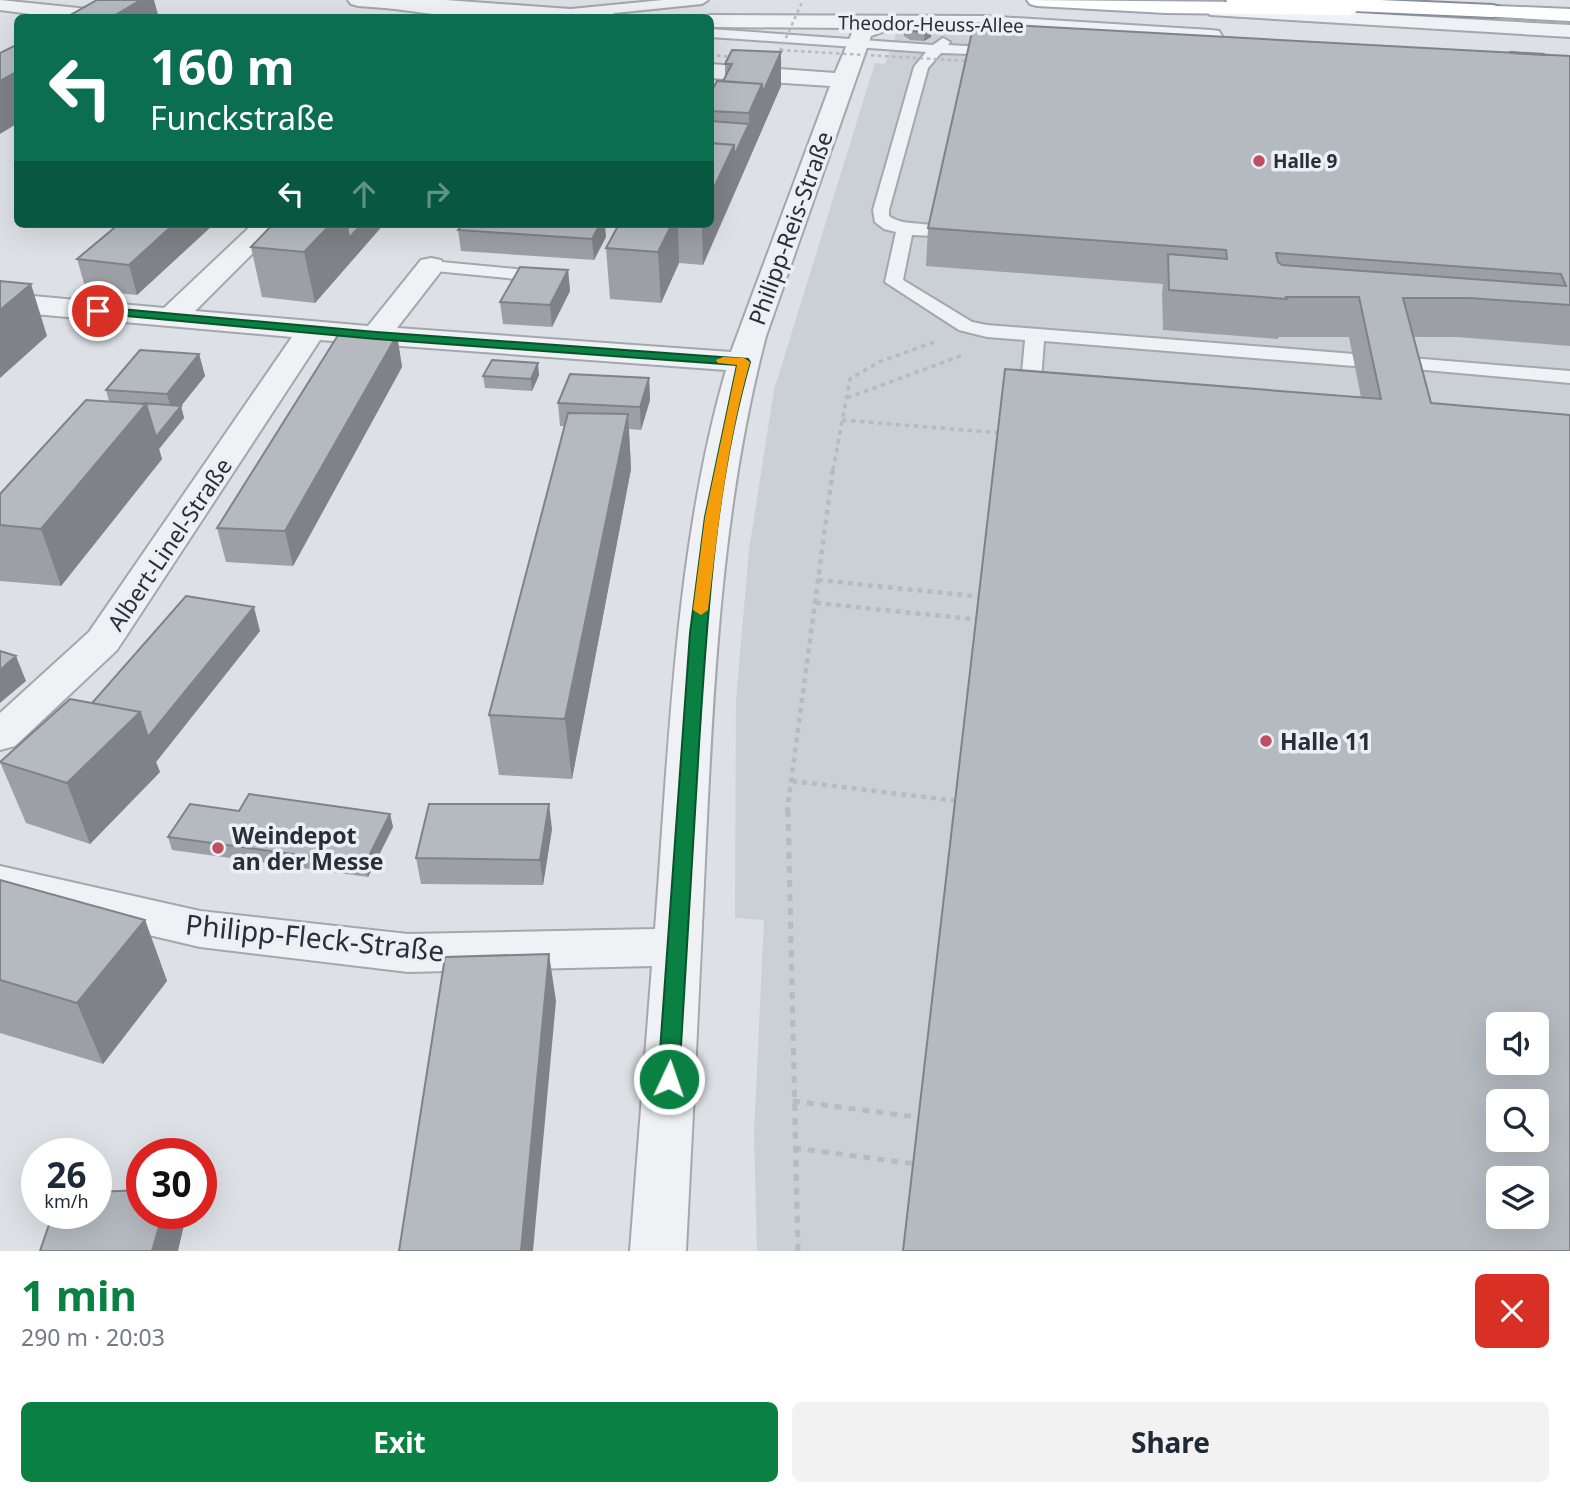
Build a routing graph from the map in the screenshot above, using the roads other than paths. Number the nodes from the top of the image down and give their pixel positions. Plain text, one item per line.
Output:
1 (358, 0) edge
2 (625, 0) edge
3 (702, 0) edge
4 (1037, 0) edge
5 (1236, 0) edge
6 (1468, 0) edge
7 (0, 5) edge
8 (1570, 5) edge
9 (1166, 7) junction
10 (1493, 11) junction
11 (81, 14) edge
12 (468, 14) edge
13 (603, 14) edge
14 (1570, 15) edge
15 (890, 22) junction
16 (714, 23) edge
17 (714, 24) edge
18 (1014, 25) junction
19 (1570, 31) edge
20 (714, 34) edge
21 (966, 34) junction
22 (1080, 34) junction
23 (990, 35) junction
24 (1226, 43) edge
25 (936, 49) junction
26 (854, 54) junction
27 (714, 71) edge
28 (265, 228) edge
29 (905, 229) junction
30 (933, 231) edge
31 (431, 266) joint
32 (527, 275) edge
33 (0, 302) edge
34 (171, 318) junction
35 (312, 330) junction
36 (1035, 335) junction
37 (376, 336) junction
38 (1354, 360) dead end
39 (744, 362) junction
40 (1399, 363) edge
41 (1570, 377) edge
42 (1029, 412) edge
43 (0, 736) edge
44 (0, 883) edge
45 (676, 947) junction
46 (658, 1251) edge

1 - 12 lane
1 - 13 street
2 - 13 lane
3 - 13 lane
4 - 9 main road, Theodor-Heuss-Allee
5 - 10 main road, Theodor-Heuss-Allee
6 - 8 main road
7 - 11 street
9 - 10 main road, Theodor-Heuss-Allee
9 - 19 street, Theodor-Heuss-Allee
10 - 14 main road, Theodor-Heuss-Allee
15 - 16 street, Theodor-Heuss-Allee
15 - 18 street, Theodor-Heuss-Allee
15 - 26 street
17 - 26 lane
18 - 21 lane
18 - 22 street, Theodor-Heuss-Allee
20 - 26 lane
21 - 23 lane
21 - 25 lane
21 - 26 lane
22 - 23 lane
22 - 24 street, Theodor-Heuss-Allee
23 - 25 lane
25 - 26 lane
25 - 29 lane
26 - 27 street
26 - 39 street, Philipp-Reis-Straße
28 - 34 street
29 - 30 lane
29 - 36 lane
31 - 32 lane
31 - 37 street
33 - 34 street
34 - 35 street
35 - 37 street
35 - 43 street, Albert-Linel-Straße
36 - 38 lane
36 - 42 lane
37 - 39 street
39 - 45 street, Philipp-Reis-Straße
40 - 41 lane
44 - 45 street, Philipp-Fleck-Straße
45 - 46 street, Philipp-Reis-Straße

